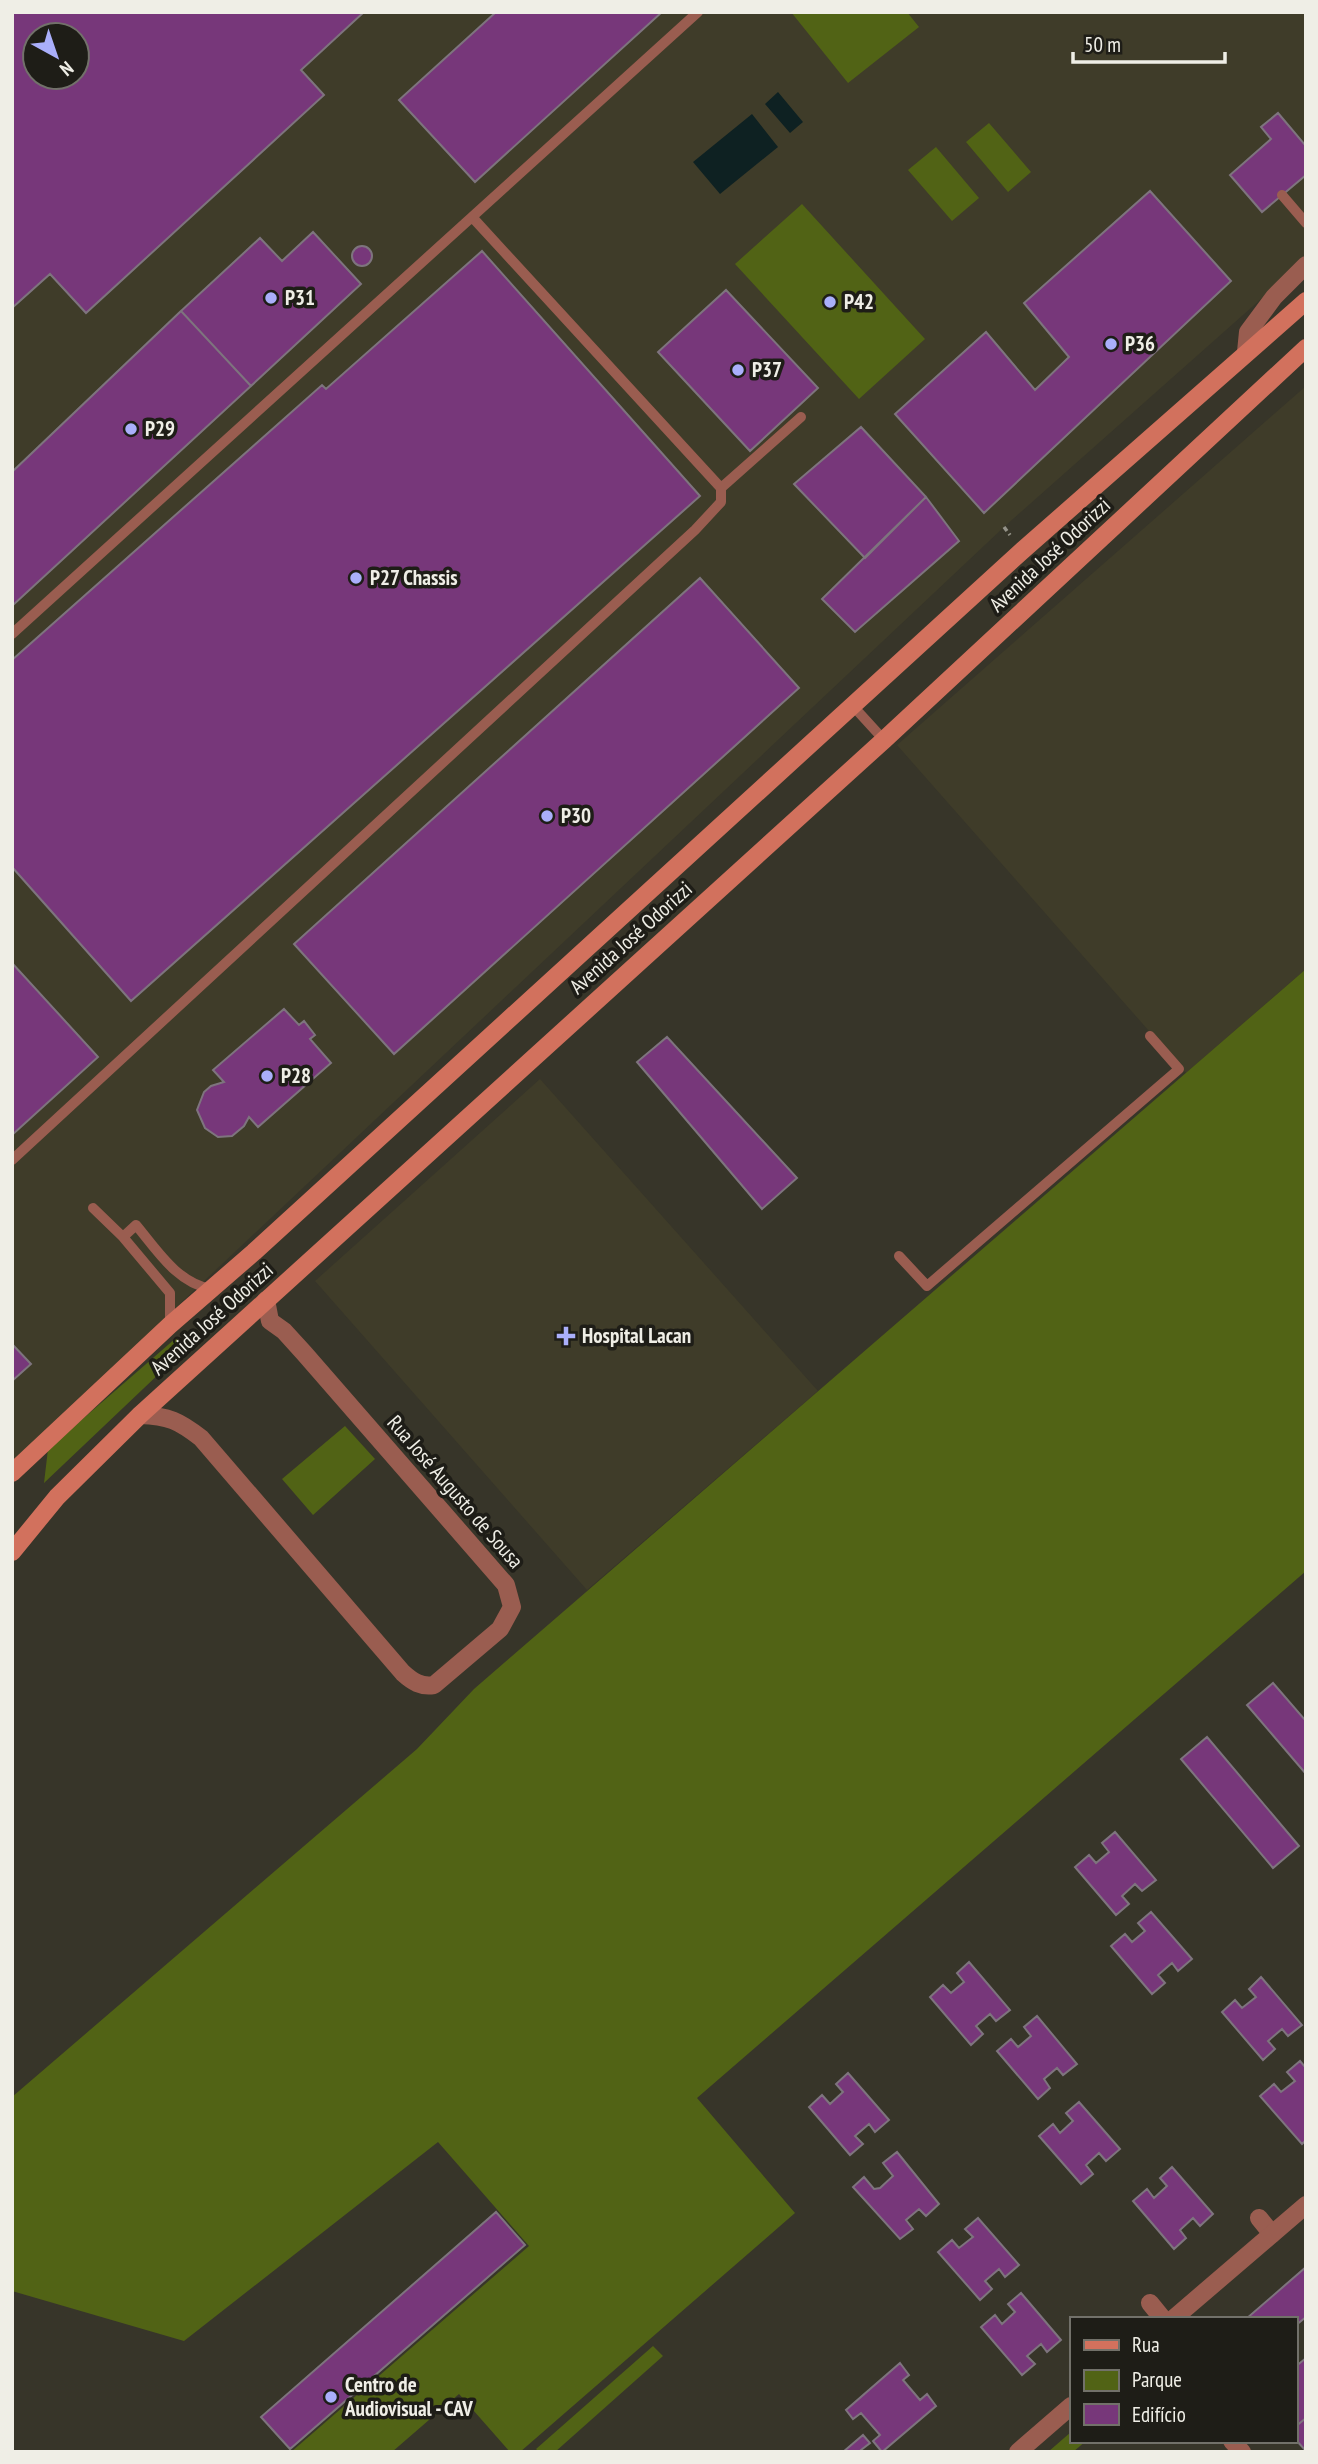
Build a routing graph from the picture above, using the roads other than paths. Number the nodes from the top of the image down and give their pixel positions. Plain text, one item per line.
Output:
1 (698, 12) edge
2 (1282, 195) dead end
3 (473, 218) junction
4 (1306, 223) edge
5 (1306, 265) edge
6 (1306, 301) edge
7 (1306, 348) edge
8 (1246, 352) junction
9 (1306, 354) edge
10 (1288, 364) junction
11 (800, 417) dead end
12 (721, 488) junction
13 (12, 634) edge
14 (853, 706) junction
15 (884, 740) junction
16 (1150, 1036) dead end
17 (12, 1160) edge
18 (93, 1208) dead end
19 (123, 1237) junction
20 (899, 1256) dead end
21 (184, 1279) junction
22 (211, 1289) junction
23 (170, 1293) junction
24 (266, 1300) junction
25 (170, 1325) junction
26 (140, 1415) junction
27 (12, 1473) edge
28 (12, 1552) edge
29 (1306, 2205) edge
30 (1259, 2218) dead end
31 (1272, 2234) junction
32 (1150, 2302) dead end
33 (1161, 2317) edge
34 (1175, 2317) edge
35 (1070, 2407) edge
36 (1018, 2452) edge

1 - 3 lane
2 - 4 lane
3 - 12 lane
3 - 13 lane
5 - 8 street, Avenida José Odorizzi
6 - 8 main road, Avenida José Odorizzi
7 - 10 main road, Avenida José Odorizzi
8 - 14 main road, Avenida José Odorizzi
9 - 10 street, Avenida José Odorizzi
10 - 15 main road, Avenida José Odorizzi
11 - 12 lane
12 - 17 lane
14 - 15 lane
14 - 22 main road, Avenida José Odorizzi
15 - 24 main road, Avenida José Odorizzi
16 - 20 lane
18 - 19 lane
19 - 21 lane
19 - 23 lane
21 - 22 lane
21 - 23 lane
22 - 25 main road, Avenida José Odorizzi
23 - 25 lane
24 - 26 main road, Avenida José Odorizzi
24 - 26 street, Rua José Augusto de Sousa
25 - 27 main road, Avenida José Odorizzi
26 - 28 main road, Avenida José Odorizzi
29 - 31 street
30 - 31 street
31 - 34 street
32 - 33 street
35 - 36 street

